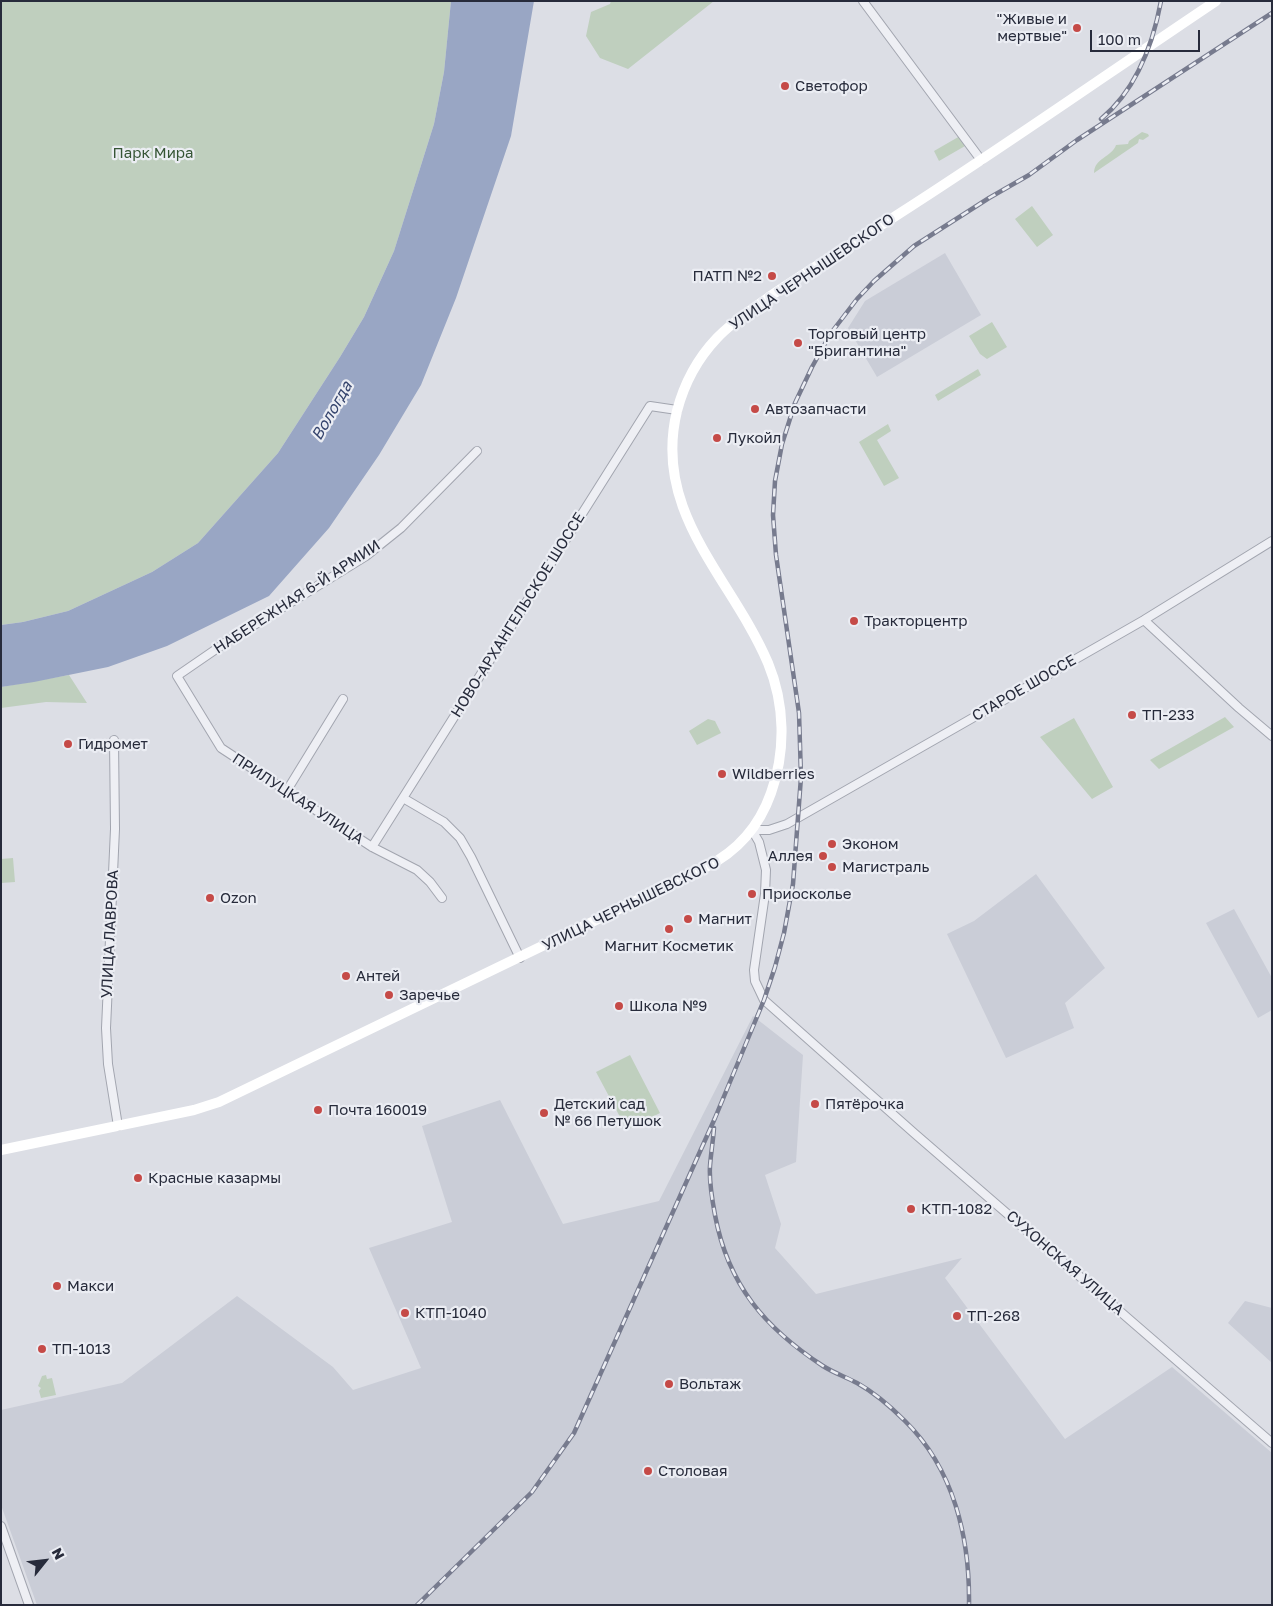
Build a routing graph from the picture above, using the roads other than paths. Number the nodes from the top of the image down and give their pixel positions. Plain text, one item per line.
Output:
1 (863, 1) edge
2 (1216, 1) edge
3 (981, 160) junction
4 (677, 410) junction
5 (477, 450) dead end
6 (1272, 541) edge
7 (1144, 620) junction
8 (177, 676) joint
9 (343, 699) dead end
10 (1272, 736) edge
11 (114, 740) dead end
12 (286, 792) junction
13 (403, 798) junction
14 (752, 830) junction
15 (372, 847) junction
16 (442, 898) dead end
17 (520, 958) junction
18 (118, 1126) junction
19 (1, 1150) edge
20 (1272, 1443) edge
21 (1, 1526) edge
22 (29, 1605) edge

1 - 3 street
2 - 3 main road, УЛИЦА ЧЕРНЫШЕВСКОГО
3 - 4 main road, УЛИЦА ЧЕРНЫШЕВСКОГО
4 - 13 street, НОВО-АРХАНГЕЛЬСКОЕ ШОССЕ
4 - 14 main road, УЛИЦА ЧЕРНЫШЕВСКОГО
5 - 8 street, НАБЕРЕЖНАЯ 6-Й АРМИИ
6 - 7 street, СТАРОЕ ШОССЕ
7 - 10 street
7 - 14 street, СТАРОЕ ШОССЕ
8 - 12 street, ПРИЛУЦКАЯ УЛИЦА
9 - 12 street
11 - 18 street, УЛИЦА ЛАВРОВА
12 - 15 street, ПРИЛУЦКАЯ УЛИЦА
13 - 15 street, НОВО-АРХАНГЕЛЬСКОЕ ШОССЕ
13 - 17 street
14 - 17 main road, УЛИЦА ЧЕРНЫШЕВСКОГО
14 - 20 street, СУХОНСКАЯ УЛИЦА
15 - 16 street, ПРИЛУЦКАЯ УЛИЦА
17 - 18 main road, УЛИЦА ЧЕРНЫШЕВСКОГО
18 - 19 main road, УЛИЦА ЧЕРНЫШЕВСКОГО
21 - 22 street

